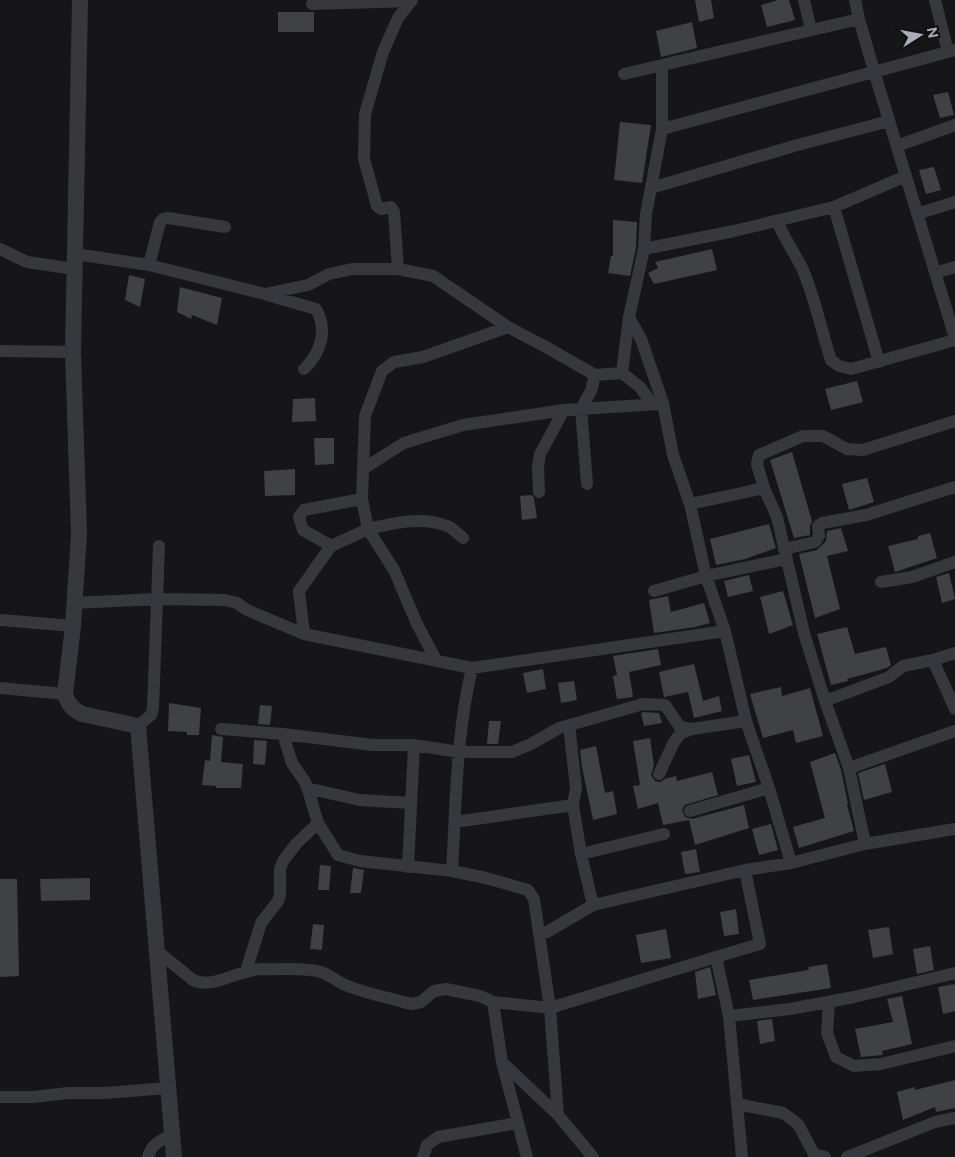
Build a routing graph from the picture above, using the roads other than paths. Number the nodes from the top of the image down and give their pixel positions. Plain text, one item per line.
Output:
1 (80, 0) edge
2 (412, 0) edge
3 (804, 0) edge
4 (855, 0) edge
5 (935, 0) edge
6 (312, 4) dead end
7 (859, 19) junction
8 (811, 30) junction
9 (952, 51) edge
10 (662, 65) junction
11 (874, 71) junction
12 (624, 74) dead end
13 (889, 121) junction
14 (955, 126) edge
15 (662, 129) junction
16 (896, 146) junction
17 (906, 176) junction
18 (651, 188) junction
19 (955, 202) edge
20 (834, 207) junction
21 (917, 214) junction
22 (777, 221) junction
23 (225, 227) dead end
24 (644, 248) junction
25 (0, 249) edge
26 (74, 261) junction
27 (149, 265) junction
28 (955, 266) edge
29 (398, 269) junction
30 (935, 273) junction
31 (265, 294) junction
32 (629, 317) junction
33 (508, 327) junction
34 (955, 339) edge
35 (0, 351) edge
36 (72, 352) junction
37 (879, 362) junction
38 (304, 369) dead end
39 (622, 373) junction
40 (595, 375) junction
41 (658, 404) junction
42 (581, 409) junction
43 (564, 410) junction
44 (955, 420) edge
45 (363, 469) junction
46 (587, 484) dead end
47 (764, 488) junction
48 (955, 488) edge
49 (539, 492) dead end
50 (362, 499) junction
51 (690, 504) junction
52 (368, 529) junction
53 (462, 538) dead end
54 (159, 546) dead end
55 (331, 546) junction
56 (785, 554) junction
57 (955, 562) edge
58 (706, 576) junction
59 (881, 582) dead end
60 (654, 591) dead end
61 (157, 599) junction
62 (74, 603) junction
63 (0, 620) edge
64 (73, 626) junction
65 (725, 631) junction
66 (304, 634) junction
67 (955, 653) edge
68 (436, 660) junction
69 (933, 660) junction
70 (472, 668) junction
71 (0, 688) edge
72 (65, 694) junction
73 (825, 701) junction
74 (955, 709) edge
75 (746, 721) junction
76 (569, 725) junction
77 (138, 726) junction
78 (221, 729) dead end
79 (692, 729) junction
80 (955, 732) edge
81 (283, 734) junction
82 (414, 745) junction
83 (459, 752) junction
84 (849, 768) junction
85 (659, 774) dead end
86 (307, 788) junction
87 (769, 788) junction
88 (411, 803) junction
89 (573, 805) junction
90 (690, 810) dead end
91 (455, 822) junction
92 (318, 823) junction
93 (955, 828) edge
94 (664, 834) dead end
95 (865, 844) junction
96 (581, 854) junction
97 (791, 863) junction
98 (408, 867) junction
99 (744, 870) junction
100 (452, 872) junction
101 (593, 906) junction
102 (540, 934) junction
103 (157, 952) junction
104 (716, 957) junction
105 (246, 970) junction
106 (955, 973) edge
107 (493, 1002) junction
108 (829, 1002) junction
109 (550, 1008) junction
110 (729, 1016) junction
111 (955, 1046) edge
112 (502, 1062) junction
113 (168, 1088) junction
114 (0, 1097) edge
115 (737, 1104) junction
116 (558, 1115) junction
117 (955, 1118) edge
118 (518, 1123) junction
119 (172, 1135) junction
120 (148, 1157) edge
121 (174, 1157) edge
122 (423, 1157) edge
123 (527, 1157) edge
124 (593, 1157) edge
125 (741, 1157) edge
126 (824, 1157) edge
127 (847, 1157) edge

1 - 26 street
2 - 6 street
2 - 29 street
3 - 8 street
4 - 7 street
5 - 9 street
7 - 8 street
7 - 11 street
8 - 10 street
9 - 11 street
10 - 12 street
10 - 15 street
11 - 13 street
11 - 15 street
13 - 16 street
13 - 18 street
14 - 16 street
15 - 18 street
16 - 17 street
17 - 20 street
17 - 21 street
18 - 24 street
19 - 21 street
20 - 22 street
20 - 37 street
21 - 30 street
22 - 24 street
22 - 37 street
23 - 27 street
24 - 32 street
25 - 26 street
26 - 27 street
26 - 36 street
27 - 31 street
28 - 30 street
29 - 31 street
29 - 33 street
30 - 34 street
31 - 38 street
32 - 39 street
32 - 41 street
33 - 40 street
33 - 45 street
34 - 37 street
35 - 36 street
36 - 62 street
39 - 40 street
39 - 41 street
40 - 42 street
41 - 42 street
41 - 51 street
42 - 43 street
42 - 46 street
43 - 45 street
43 - 49 street
44 - 47 street
45 - 50 street
47 - 51 street
47 - 56 street
48 - 56 street
50 - 52 street
50 - 55 street
51 - 58 street
52 - 53 street
52 - 55 street
52 - 68 street
54 - 61 street
55 - 66 street
56 - 58 street
56 - 73 street
57 - 59 street
58 - 60 street
58 - 65 street
61 - 62 street
61 - 66 street
61 - 77 street
62 - 64 street
63 - 64 street
64 - 72 street
65 - 70 street
65 - 75 street
66 - 68 street
67 - 69 street
68 - 70 street
69 - 73 street
69 - 74 street
70 - 83 street
71 - 72 street
72 - 77 street
73 - 84 street
75 - 79 street
75 - 87 street
76 - 79 street
76 - 83 street
76 - 89 street
77 - 103 street
78 - 81 street
79 - 85 street
80 - 84 street
81 - 82 street
81 - 86 street
82 - 83 street
82 - 88 street
83 - 91 street
84 - 95 street
86 - 88 street
86 - 92 street
87 - 90 street
87 - 97 street
88 - 98 street
89 - 91 street
89 - 96 street
91 - 100 street
92 - 98 street
92 - 105 street
93 - 95 street
94 - 96 street
95 - 97 street
96 - 101 street
97 - 99 street
98 - 100 street
99 - 101 street
99 - 104 street
100 - 102 street
101 - 102 street
102 - 109 street
103 - 105 street
103 - 113 street
104 - 109 street
104 - 110 street
105 - 107 street
106 - 108 street
107 - 109 street
107 - 112 street
108 - 110 street
108 - 111 street
109 - 116 street
110 - 115 street
112 - 116 street
112 - 118 street
113 - 114 street
113 - 119 street
115 - 125 street
115 - 126 street
116 - 124 street
117 - 127 street
118 - 122 street
118 - 123 street
119 - 120 street
119 - 121 street

